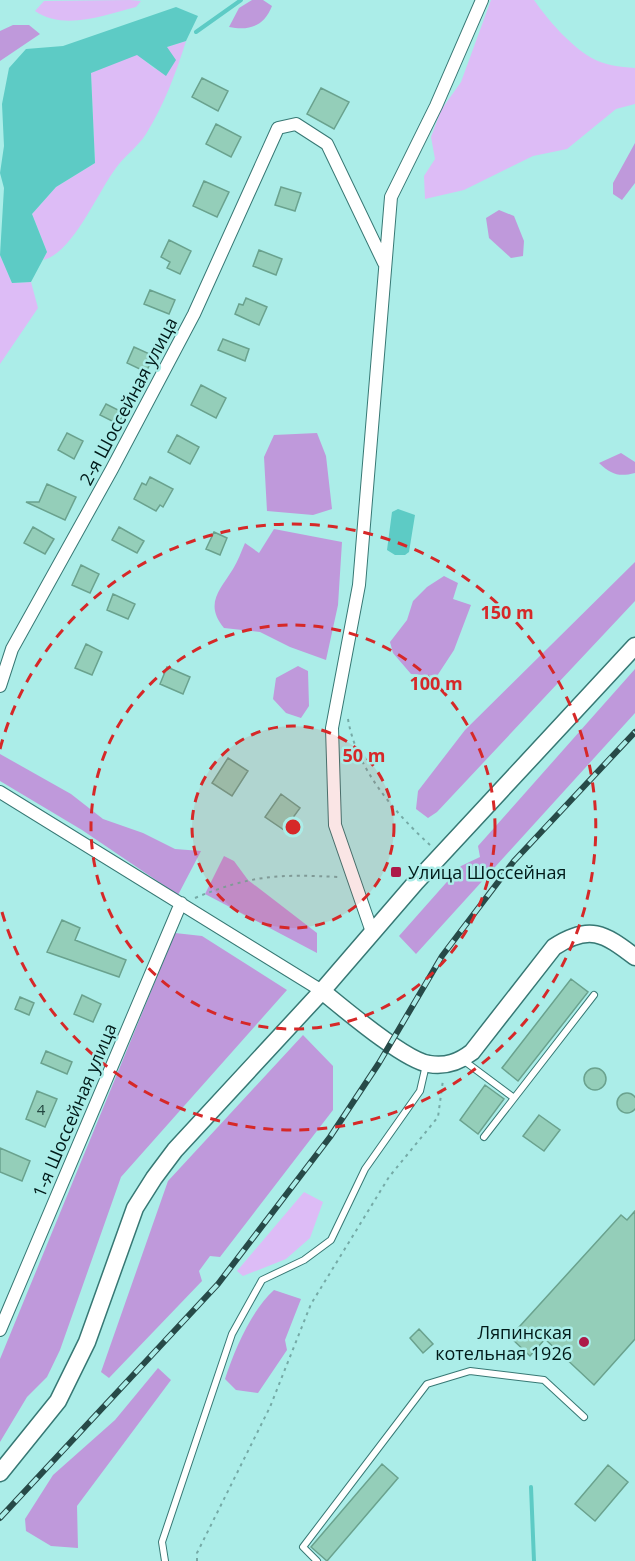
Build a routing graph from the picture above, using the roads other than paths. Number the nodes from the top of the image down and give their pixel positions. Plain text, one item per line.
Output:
1 (482, 0) edge
2 (385, 264) junction
3 (635, 646) edge
4 (0, 686) edge
5 (0, 792) edge
6 (181, 903) junction
7 (372, 932) junction
8 (635, 957) edge
9 (321, 991) junction
10 (594, 995) dead end
11 (463, 1059) junction
12 (426, 1064) junction
13 (514, 1098) junction
14 (484, 1137) dead end
15 (0, 1330) edge
16 (584, 1417) dead end
17 (0, 1473) edge
18 (165, 1561) edge
19 (317, 1561) edge

1 - 2 street
2 - 4 street, 2-я Шоссейная улица
2 - 7 street
3 - 7 main road
5 - 6 street
6 - 9 street
6 - 15 street, 1-я Шоссейная улица
7 - 9 main road
8 - 11 main road
9 - 12 main road
9 - 17 main road
10 - 13 lane
11 - 12 main road
11 - 13 lane
12 - 18 lane
13 - 14 lane
16 - 19 lane

